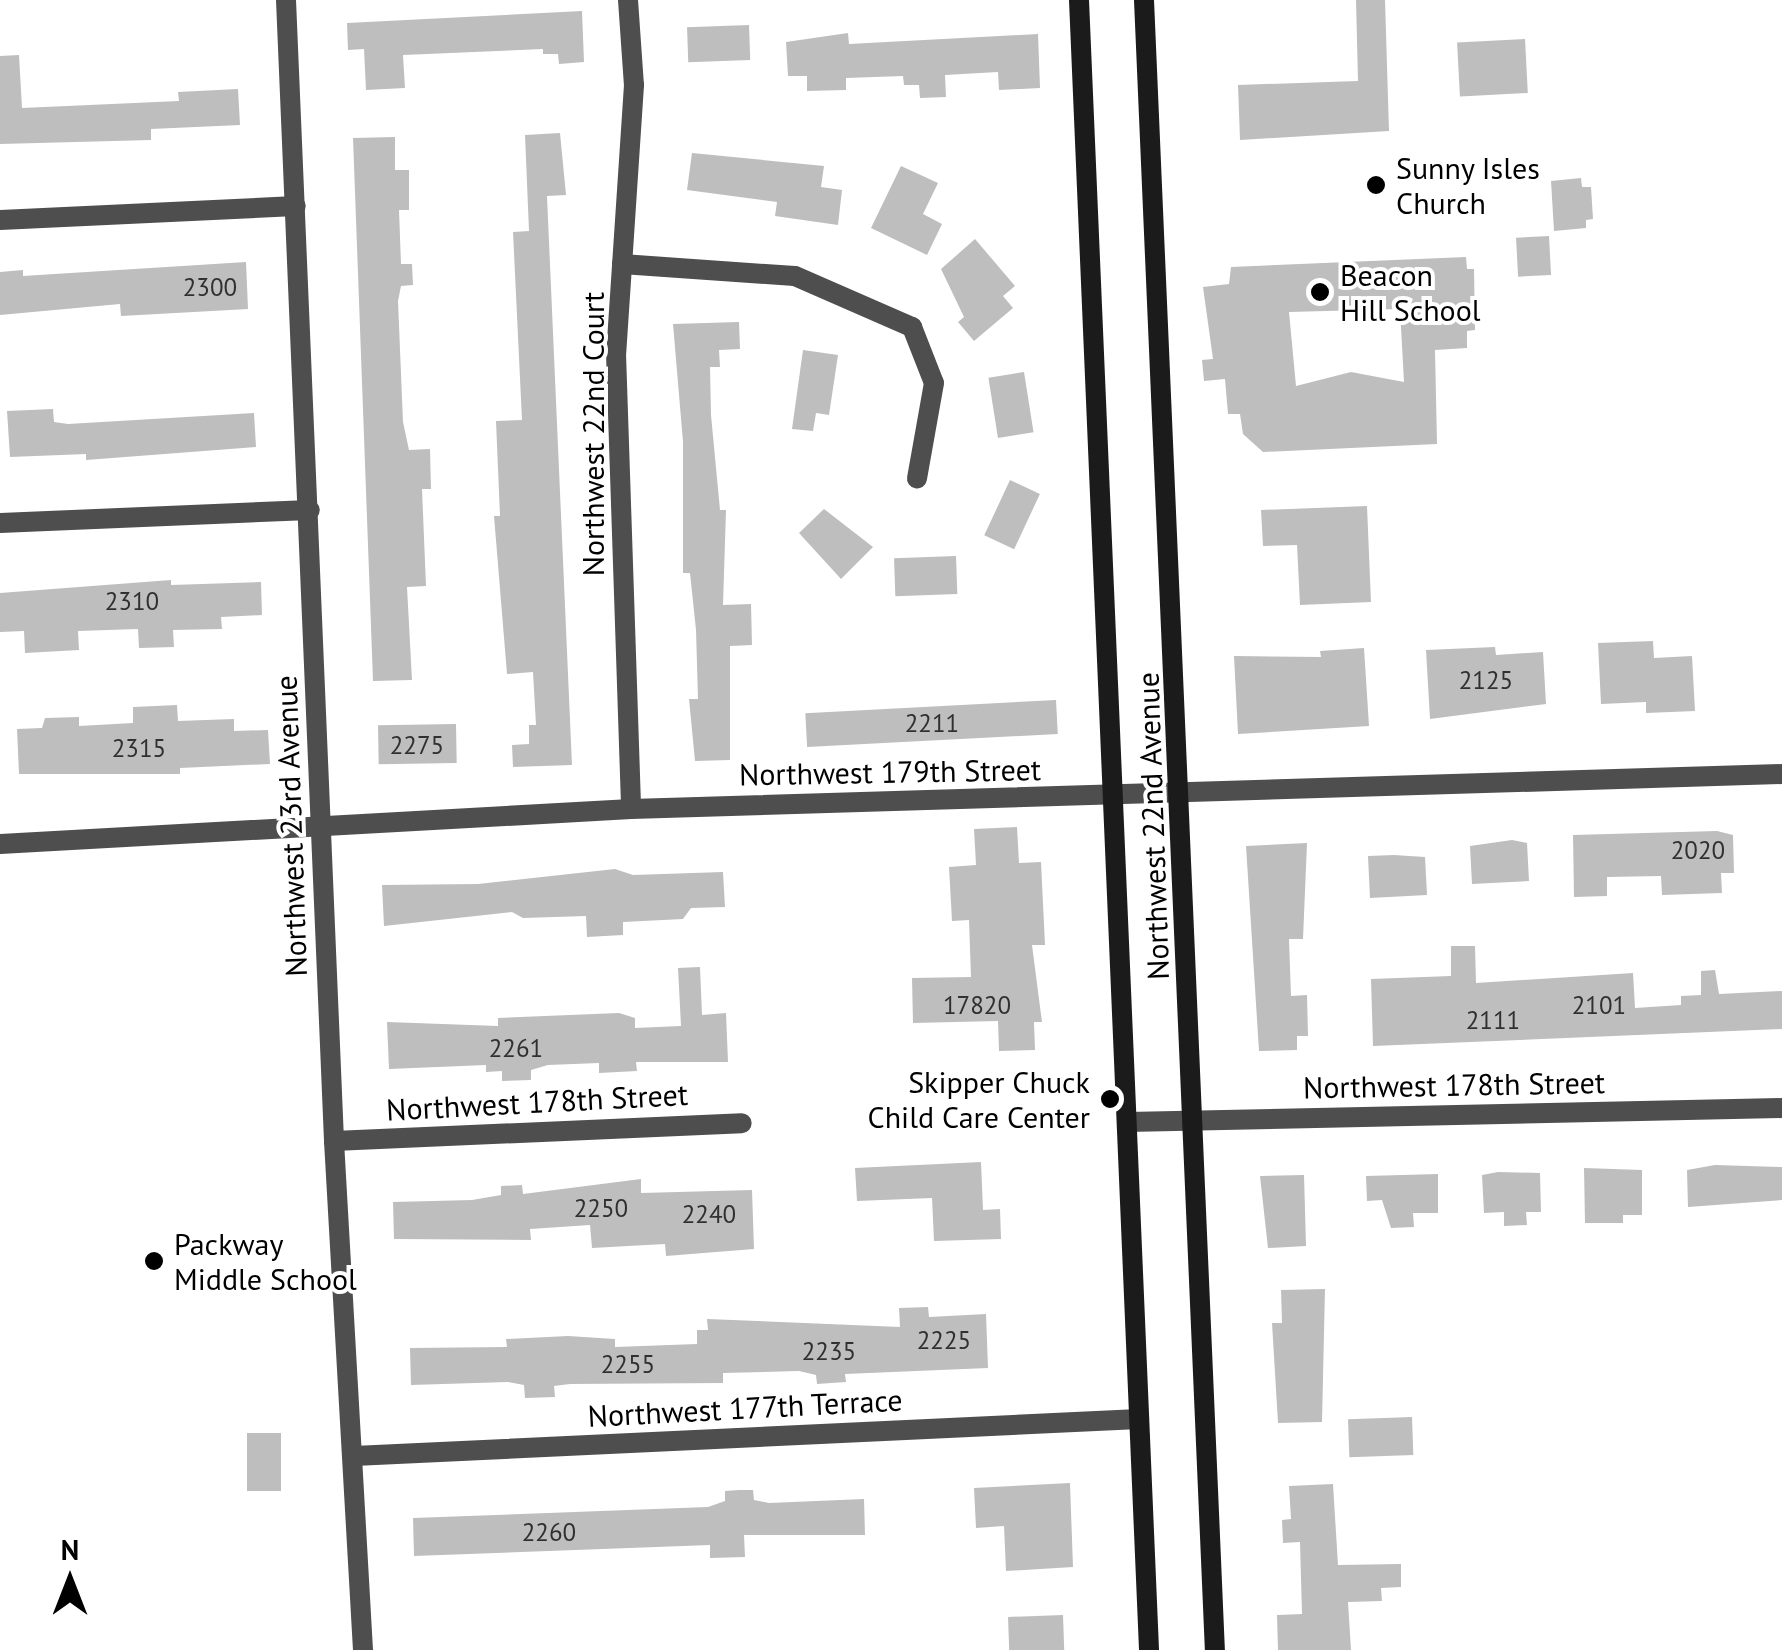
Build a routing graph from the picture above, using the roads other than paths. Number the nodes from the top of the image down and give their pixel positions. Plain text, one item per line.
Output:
1 (286, 0) edge
2 (628, 0) edge
3 (1079, 0) edge
4 (1144, 0) edge
5 (296, 206) junction
6 (0, 220) edge
7 (622, 264) junction
8 (917, 478) dead end
9 (310, 510) junction
10 (0, 523) edge
11 (1782, 774) edge
12 (1182, 792) junction
13 (1115, 796) junction
14 (632, 809) junction
15 (320, 826) junction
16 (0, 844) edge
17 (1782, 1108) edge
18 (1194, 1120) junction
19 (1127, 1122) junction
20 (742, 1123) dead end
21 (334, 1141) junction
22 (1139, 1419) junction
23 (354, 1456) junction
24 (363, 1650) edge
25 (1150, 1650) edge
26 (1216, 1650) edge

1 - 5 street, Northwest 23rd Avenue
2 - 7 street, Northwest 22nd Court
3 - 13 main road, Northwest 22nd Avenue
4 - 12 main road, Northwest 22nd Avenue
5 - 6 street
5 - 9 street, Northwest 23rd Avenue
7 - 8 street
7 - 14 street, Northwest 22nd Court
9 - 10 street
9 - 15 street, Northwest 23rd Avenue
11 - 12 street, Northwest 179th Street
12 - 13 street, Northwest 179th Street
12 - 18 main road, Northwest 22nd Avenue
13 - 14 street, Northwest 179th Street
13 - 19 main road, Northwest 22nd Avenue
14 - 15 street, Northwest 179th Street
15 - 16 street, Northwest 179th Street
15 - 21 street, Northwest 23rd Avenue
17 - 18 street, Northwest 178th Street
18 - 19 street, Northwest 178th Street
18 - 26 main road, Northwest 22nd Avenue
19 - 22 main road, Northwest 22nd Avenue
20 - 21 street, Northwest 178th Street
21 - 23 street, Northwest 23rd Avenue
22 - 23 street, Northwest 177th Terrace
22 - 25 main road, Northwest 22nd Avenue
23 - 24 street, Northwest 23rd Avenue

